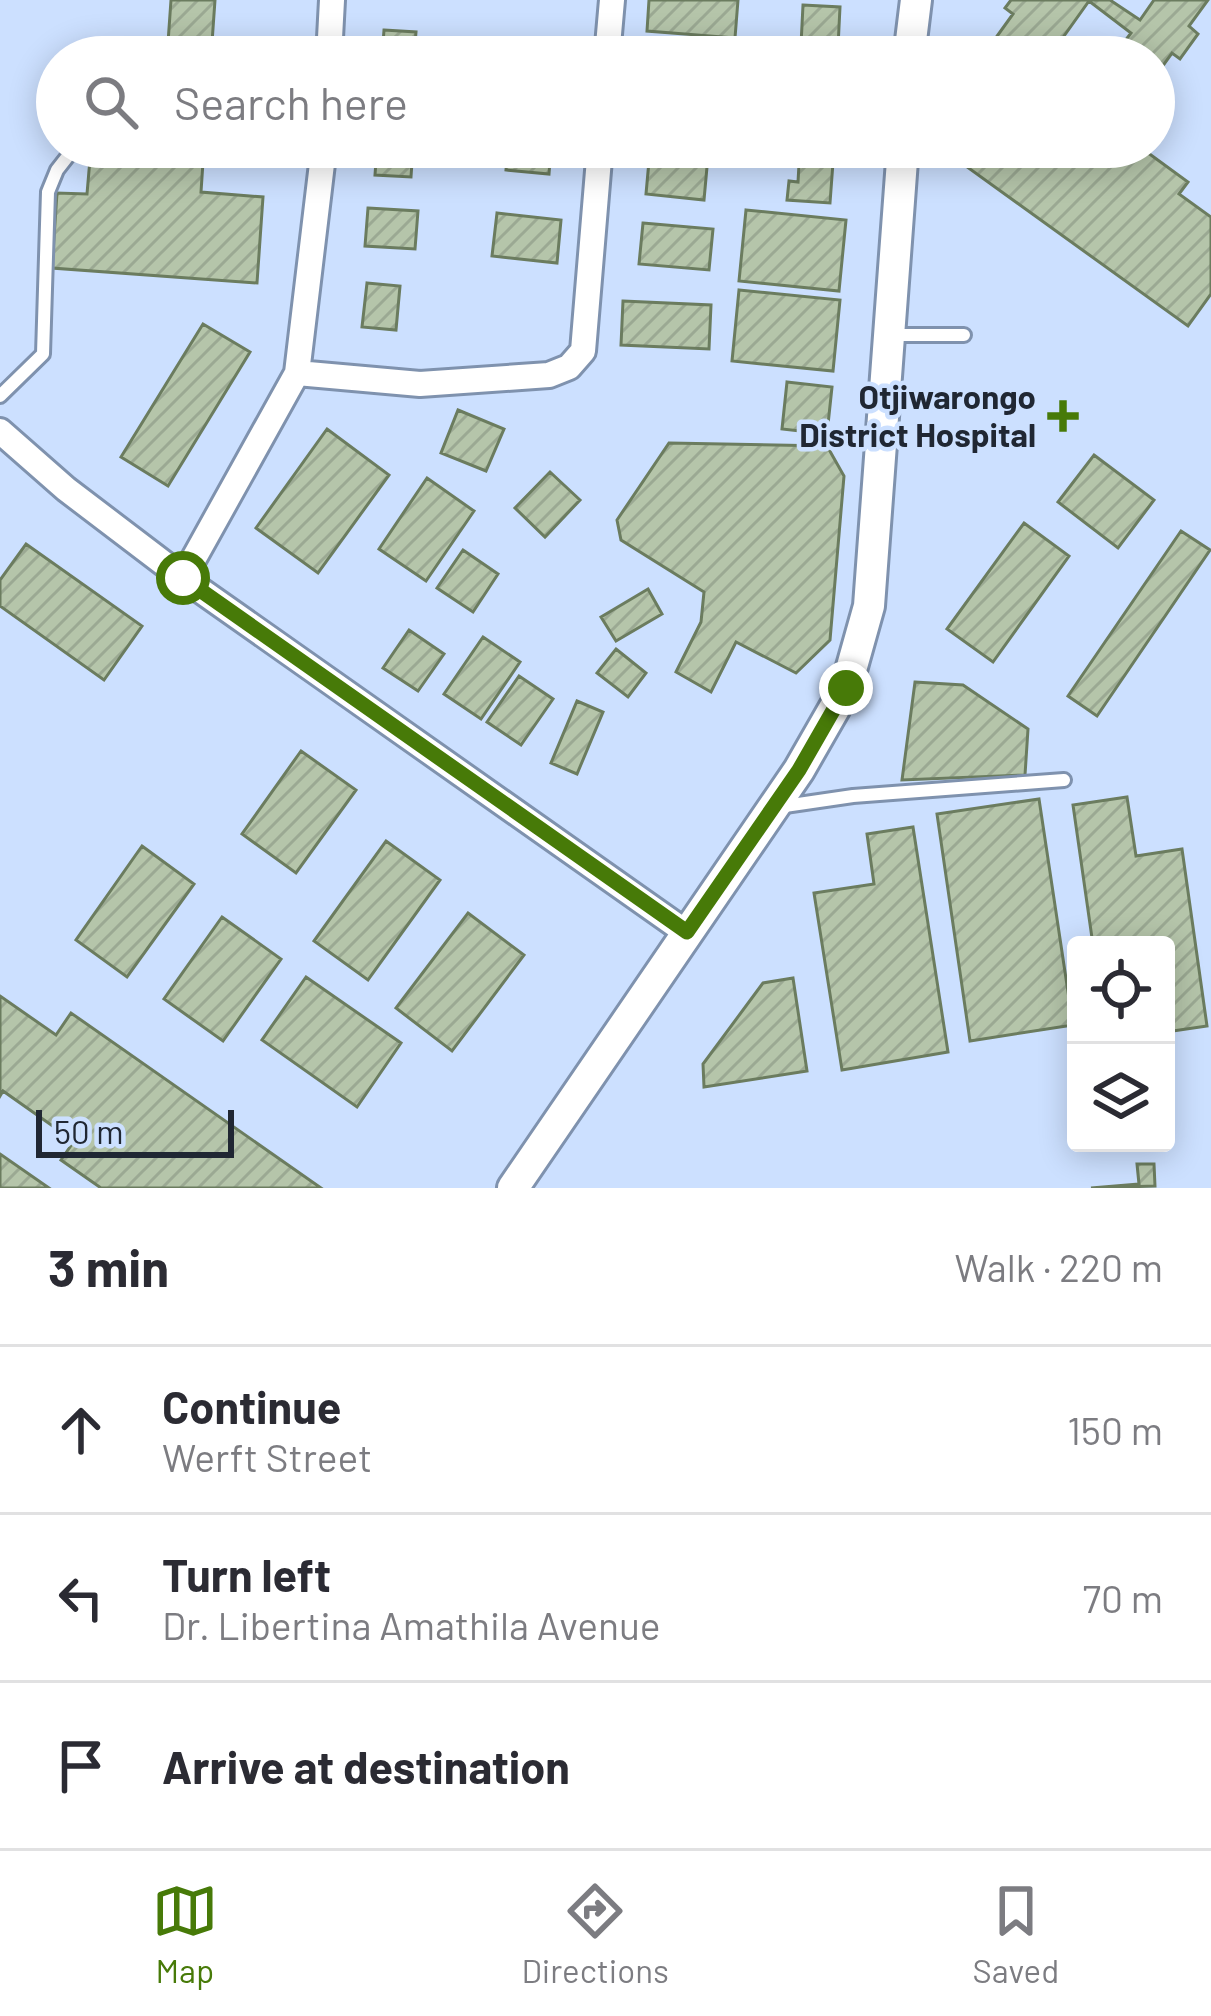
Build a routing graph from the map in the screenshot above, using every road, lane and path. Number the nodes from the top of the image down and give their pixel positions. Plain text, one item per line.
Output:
1 (332, 0) edge
2 (612, 0) edge
3 (916, 0) edge
4 (330, 36) edge
5 (609, 36) edge
6 (912, 36) edge
7 (59, 168) edge
8 (321, 168) edge
9 (597, 168) edge
10 (902, 168) edge
11 (891, 335) junction
12 (964, 335) dead end
13 (297, 373) junction
14 (0, 396) edge
15 (0, 431) edge
16 (183, 578) junction
17 (1064, 780) dead end
18 (773, 808) junction
19 (687, 932) junction
20 (513, 1188) edge

1 - 4 street
2 - 5 street
3 - 6 street
7 - 14 lane
8 - 13 street
9 - 13 street
10 - 11 street
11 - 12 lane
11 - 18 street
13 - 16 street
15 - 16 street
16 - 19 street
17 - 18 lane
18 - 19 street
19 - 20 street

